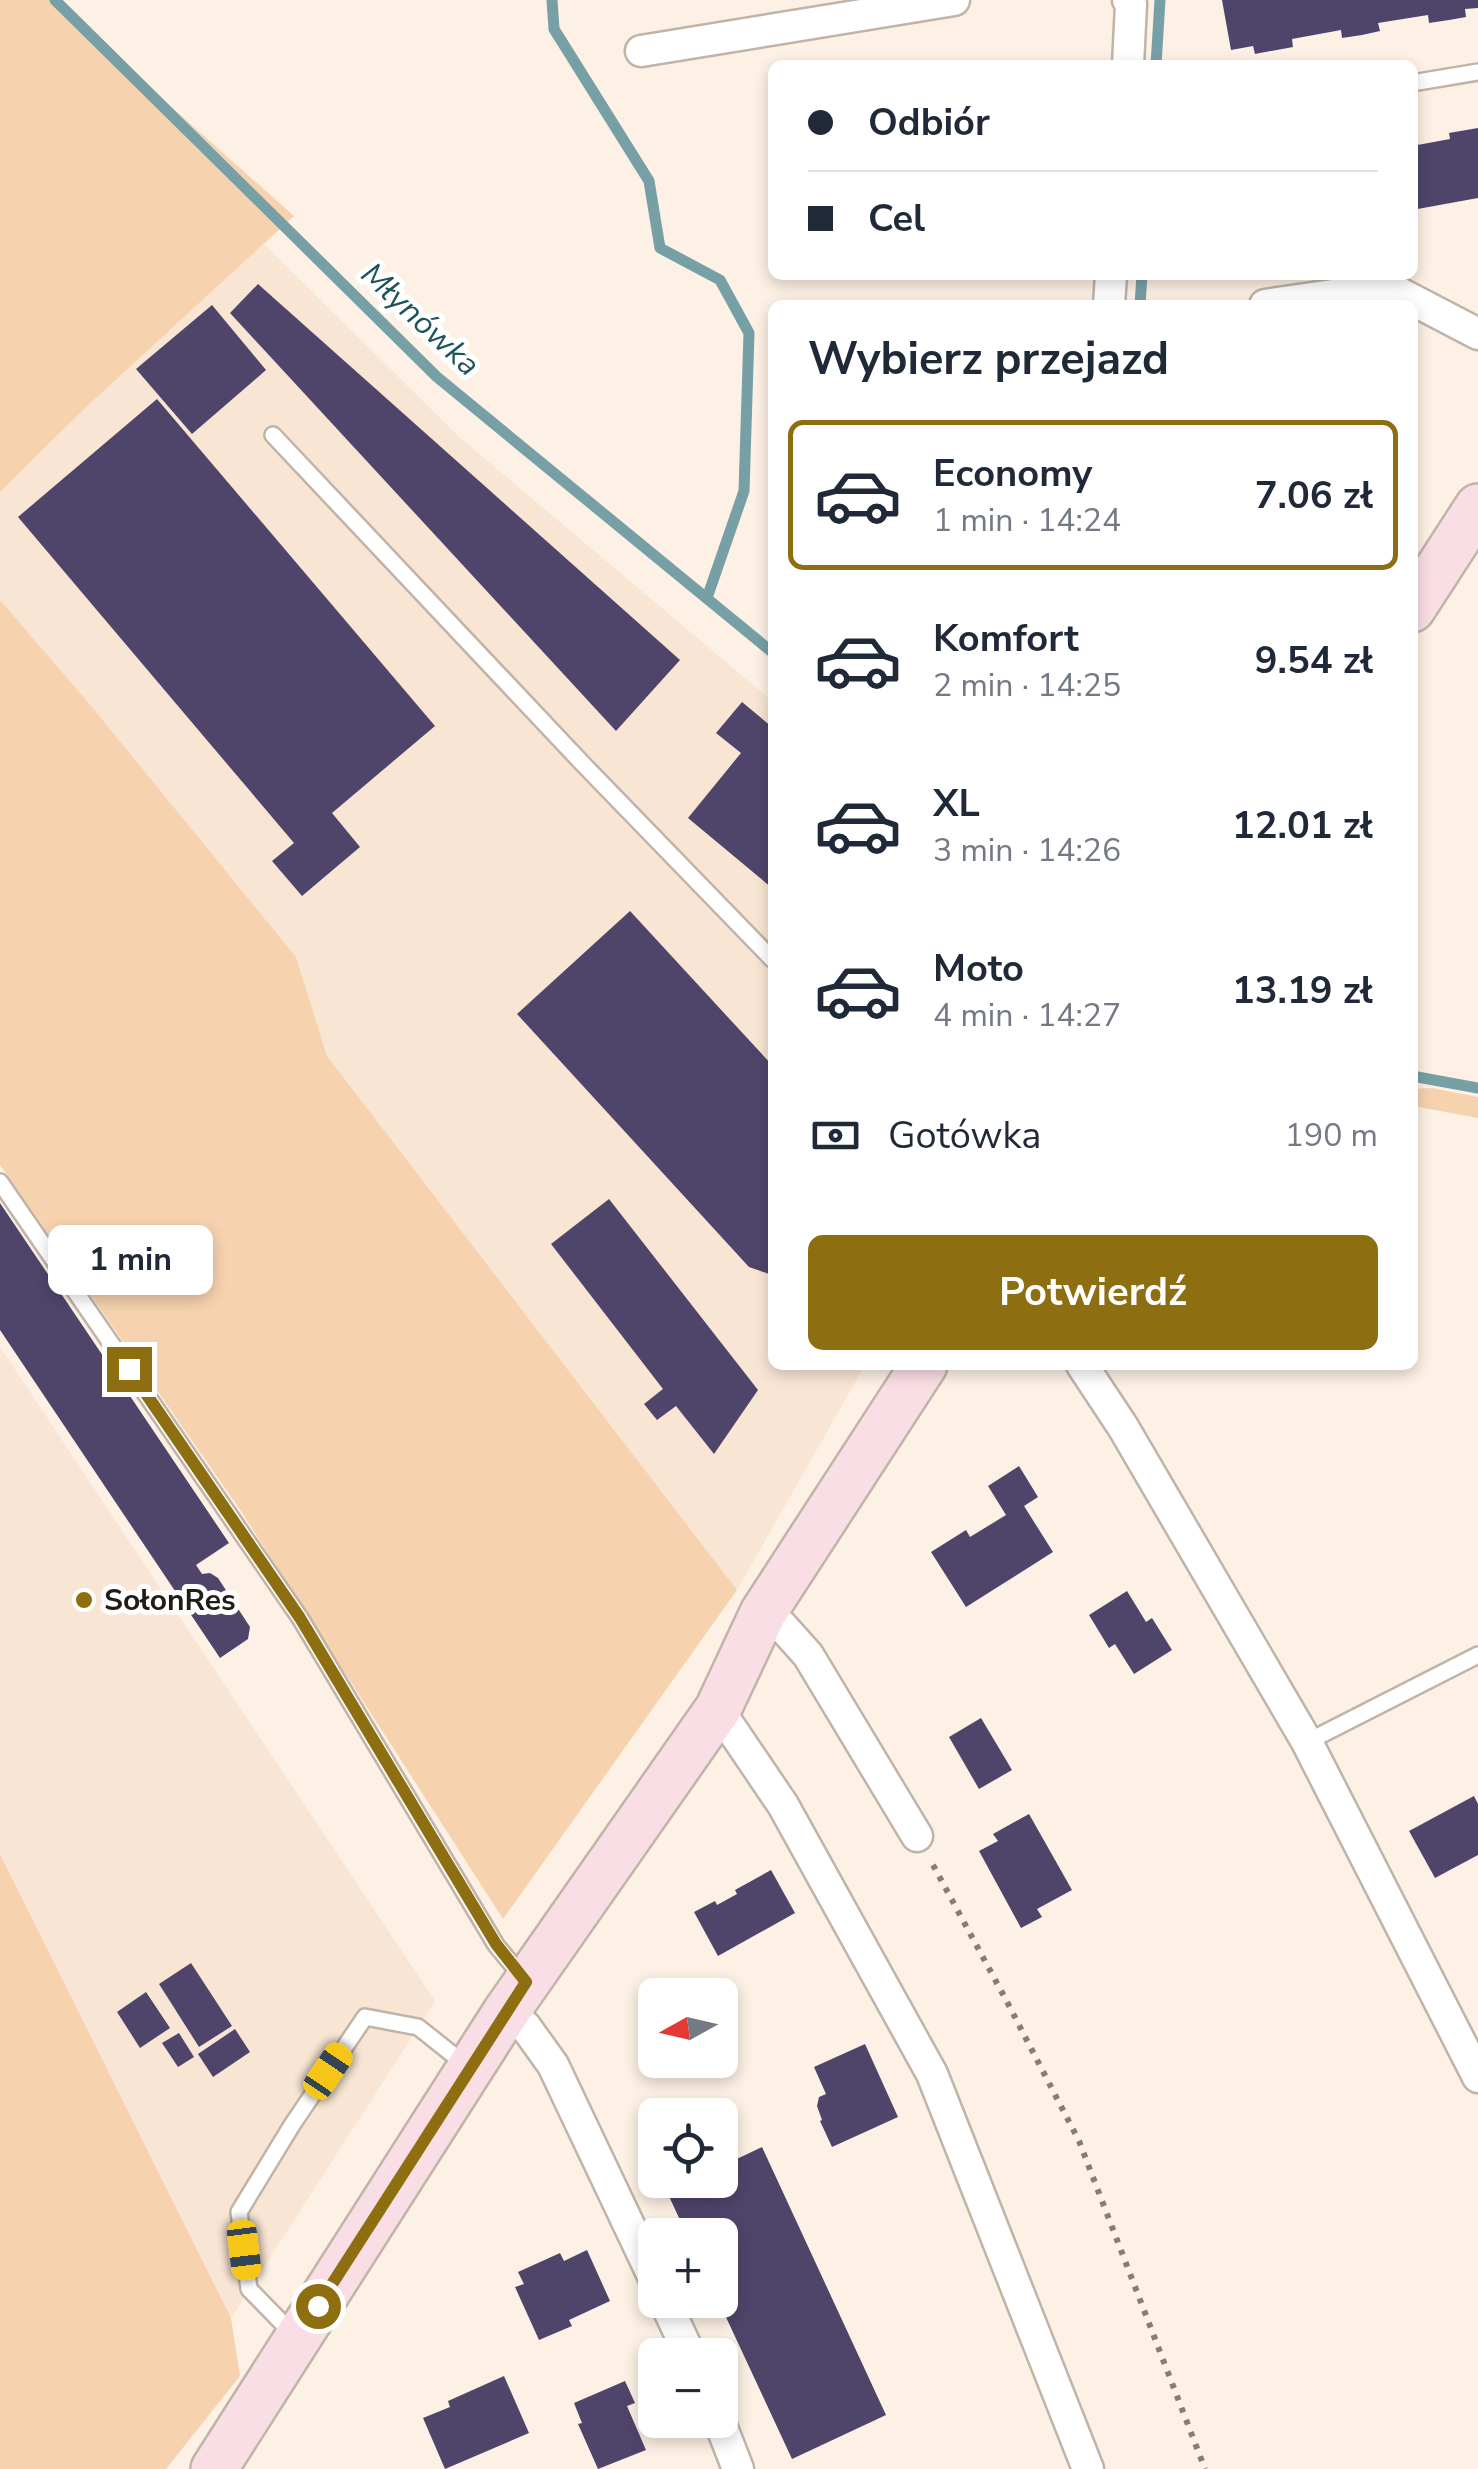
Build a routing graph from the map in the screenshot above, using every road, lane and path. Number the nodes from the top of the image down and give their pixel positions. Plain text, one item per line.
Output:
1 (954, 0) edge
2 (1128, 0) edge
3 (641, 51) dead end
4 (1128, 60) edge
5 (1478, 72) edge
6 (1418, 81) edge
7 (1299, 300) edge
8 (1413, 300) edge
9 (1418, 303) edge
10 (1478, 334) edge
11 (273, 435) dead end
12 (1478, 508) edge
13 (1418, 600) edge
14 (768, 956) edge
15 (0, 1182) edge
16 (921, 1370) edge
17 (1085, 1370) edge
18 (763, 1613) junction
19 (1478, 1655) edge
20 (718, 1709) junction
21 (1307, 1742) junction
22 (917, 1836) joint
23 (516, 1997) junction
24 (470, 2068) junction
25 (1478, 2078) edge
26 (638, 2244) edge
27 (298, 2338) junction
28 (725, 2438) edge
29 (214, 2469) edge
30 (738, 2469) edge
31 (1088, 2469) edge
32 (1205, 2469) edge

1 - 3 street
2 - 4 street
5 - 6 lane
7 - 8 street
9 - 10 street
11 - 14 lane
12 - 13 street
15 - 23 lane
16 - 18 street
17 - 21 street
18 - 20 street
18 - 22 street
19 - 21 lane
20 - 23 street
20 - 31 street
21 - 25 street
22 - 32 path
23 - 24 street
23 - 26 street
24 - 27 street
24 - 27 lane
27 - 29 street
28 - 30 street

